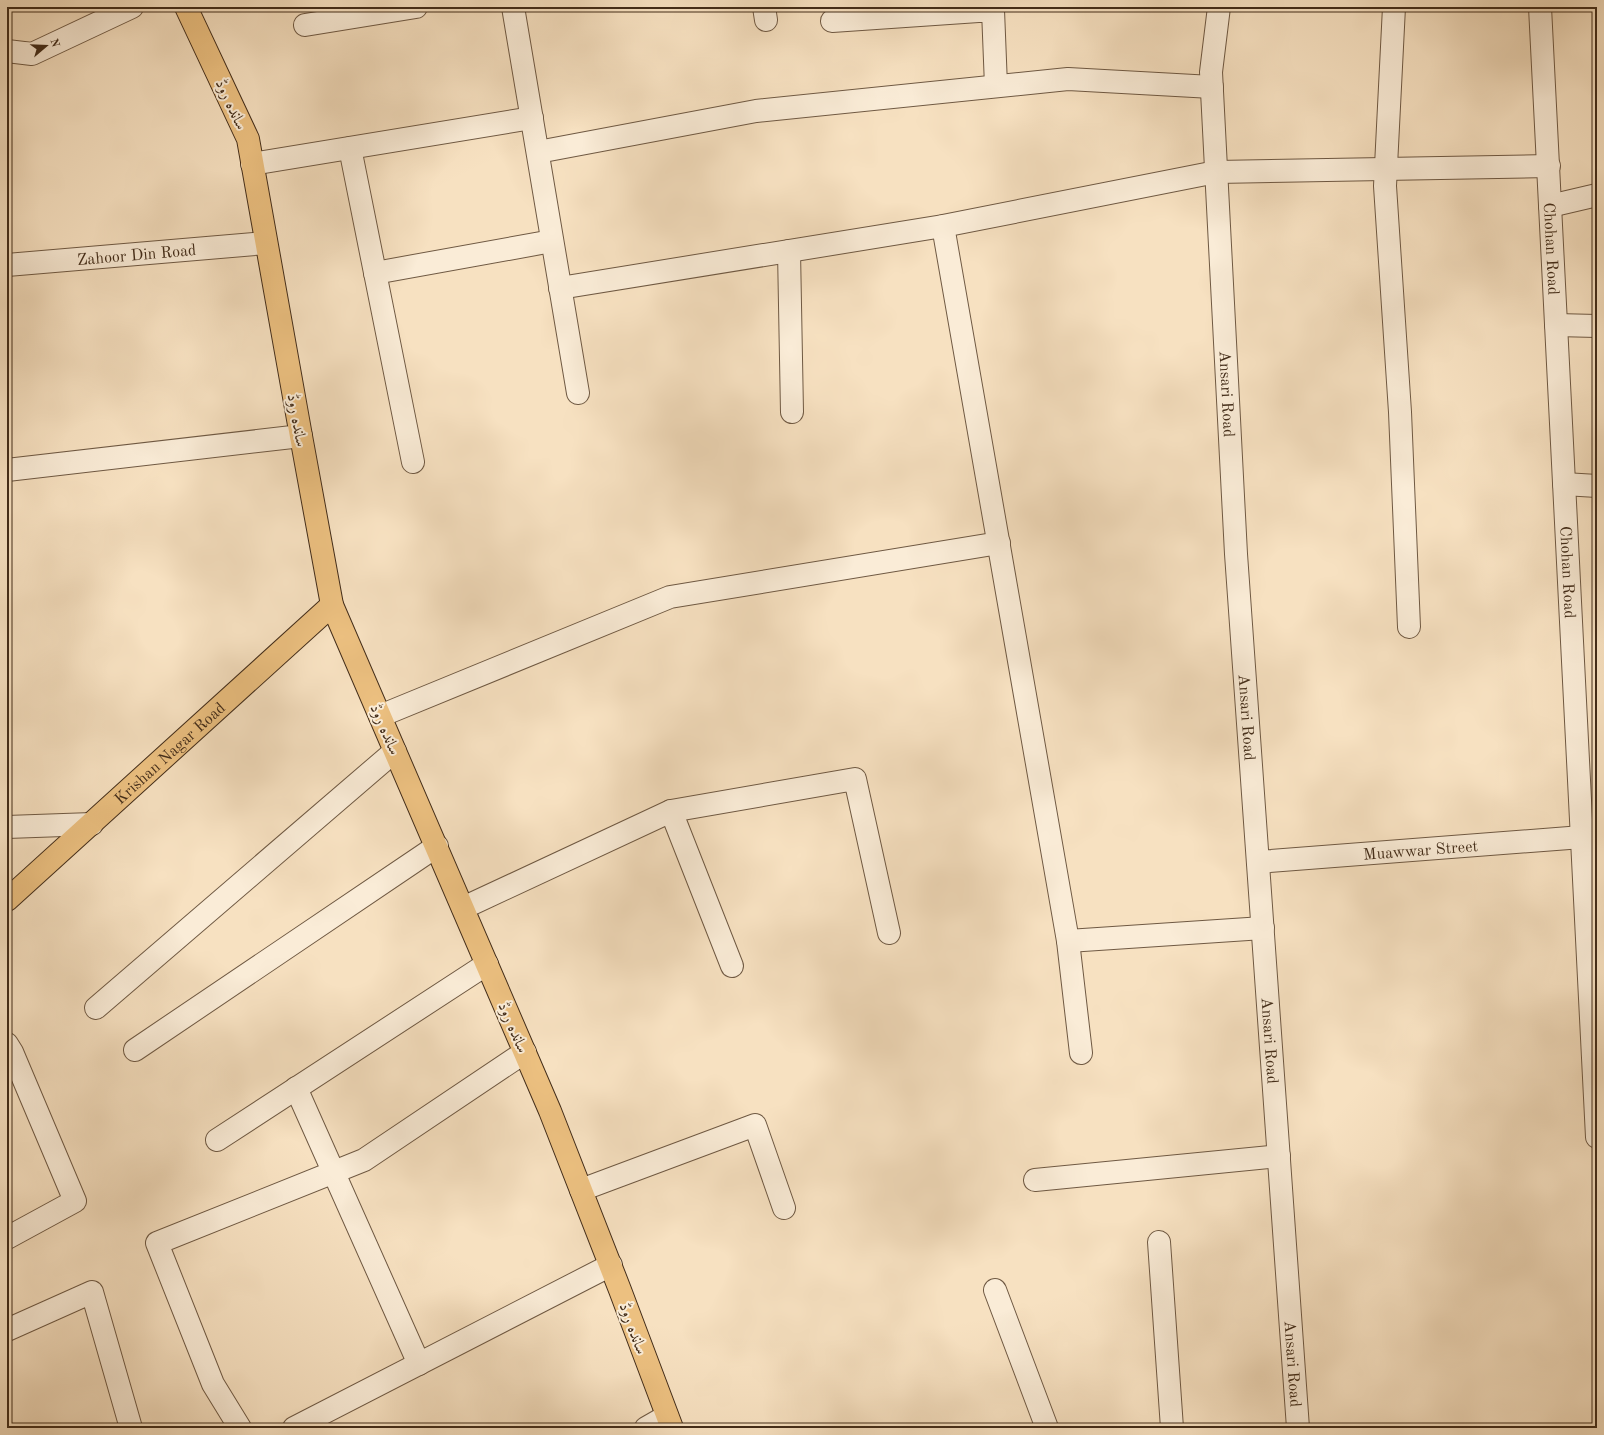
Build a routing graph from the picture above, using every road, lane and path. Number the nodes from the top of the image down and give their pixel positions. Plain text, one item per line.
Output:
1 (132, 7) edge
2 (186, 7) edge
3 (416, 7) edge
4 (513, 7) edge
5 (1219, 7) edge
6 (1394, 7) edge
7 (1540, 7) edge
8 (832, 21) dead end
9 (305, 25) dead end
10 (7, 51) edge
11 (996, 86) junction
12 (1212, 88) junction
13 (532, 118) junction
14 (350, 148) junction
15 (538, 152) junction
16 (252, 164) junction
17 (1549, 166) junction
18 (1386, 169) junction
19 (1216, 172) junction
20 (1597, 195) edge
21 (1550, 206) junction
22 (943, 226) junction
23 (552, 241) junction
24 (266, 244) junction
25 (789, 251) junction
26 (7, 265) edge
27 (375, 273) junction
28 (560, 288) junction
29 (1556, 324) junction
30 (1597, 326) edge
31 (578, 393) dead end
32 (792, 412) dead end
33 (301, 436) junction
34 (413, 462) dead end
35 (7, 470) edge
36 (1564, 484) junction
37 (1597, 486) edge
38 (999, 543) junction
39 (332, 605) junction
40 (1409, 627) dead end
41 (380, 716) junction
42 (395, 751) junction
43 (1589, 799) edge
44 (671, 811) junction
45 (92, 824) junction
46 (7, 827) edge
47 (1582, 837) junction
48 (437, 846) junction
49 (1258, 862) junction
50 (7, 900) edge
51 (463, 908) junction
52 (1263, 928) junction
53 (889, 933) dead end
54 (1068, 941) junction
55 (487, 964) junction
56 (732, 966) dead end
57 (96, 1008) dead end
58 (7, 1044) edge
59 (135, 1050) dead end
60 (525, 1052) junction
61 (1081, 1053) dead end
62 (296, 1088) junction
63 (1597, 1137) edge
64 (217, 1140) dead end
65 (1279, 1156) junction
66 (333, 1172) junction
67 (1035, 1180) dead end
68 (581, 1190) junction
69 (784, 1208) dead end
70 (7, 1238) edge
71 (1159, 1242) dead end
72 (611, 1265) junction
73 (995, 1290) dead end
74 (7, 1330) edge
75 (419, 1364) junction
76 (670, 1422) edge
77 (131, 1428) edge
78 (240, 1428) edge
79 (294, 1428) edge
80 (646, 1428) edge
81 (1048, 1428) edge
82 (1172, 1428) edge
83 (1298, 1428) edge

1 - 10 street
2 - 16 main road, ساندہ روڈ
3 - 9 street
4 - 13 street
5 - 12 street, Ansari Road
6 - 18 street
7 - 17 street, Chohan Road
8 - 11 street
11 - 12 street
11 - 15 street
12 - 19 street, Ansari Road
13 - 14 street
13 - 15 street
14 - 16 street
14 - 27 street
15 - 23 street
16 - 24 main road, ساندہ روڈ
17 - 18 street
17 - 21 street, Chohan Road
18 - 19 street
18 - 40 street
19 - 22 street
19 - 49 street, Ansari Road
20 - 21 street
21 - 29 street, Chohan Road
22 - 25 street
22 - 38 street
23 - 27 street
23 - 28 street
24 - 26 street, Zahoor Din Road
24 - 33 main road, ساندہ روڈ
25 - 28 street
25 - 32 street
27 - 34 street
28 - 31 street
29 - 30 street
29 - 36 street, Chohan Road
33 - 35 street
33 - 39 main road, ساندہ روڈ
36 - 37 street
36 - 43 street, Chohan Road
38 - 41 street
38 - 54 street
39 - 41 main road, ساندہ روڈ
39 - 45 main road, Krishan Nagar Road
41 - 42 main road, ساندہ روڈ
42 - 48 main road, ساندہ روڈ
42 - 57 street
43 - 47 street, Chohan Road
44 - 51 street
44 - 53 street
44 - 56 street
45 - 46 street
45 - 50 main road, Krishan Nagar Road
47 - 49 street, Muawwar Street
47 - 63 street, Chohan Road
48 - 51 main road, ساندہ روڈ
48 - 59 street
49 - 52 street, Ansari Road
51 - 55 main road, ساندہ روڈ
52 - 54 street
52 - 65 street, Ansari Road
54 - 61 street
55 - 60 main road, ساندہ روڈ
55 - 62 street
58 - 70 street
60 - 66 street
60 - 68 main road, ساندہ روڈ
62 - 64 street
62 - 66 street
65 - 67 street
65 - 83 street, Ansari Road
66 - 75 street
66 - 78 street
68 - 69 street
68 - 72 main road, ساندہ روڈ
71 - 82 street
72 - 75 street
72 - 76 main road, ساندہ روڈ
73 - 81 street
74 - 77 street
75 - 79 street
76 - 80 street

